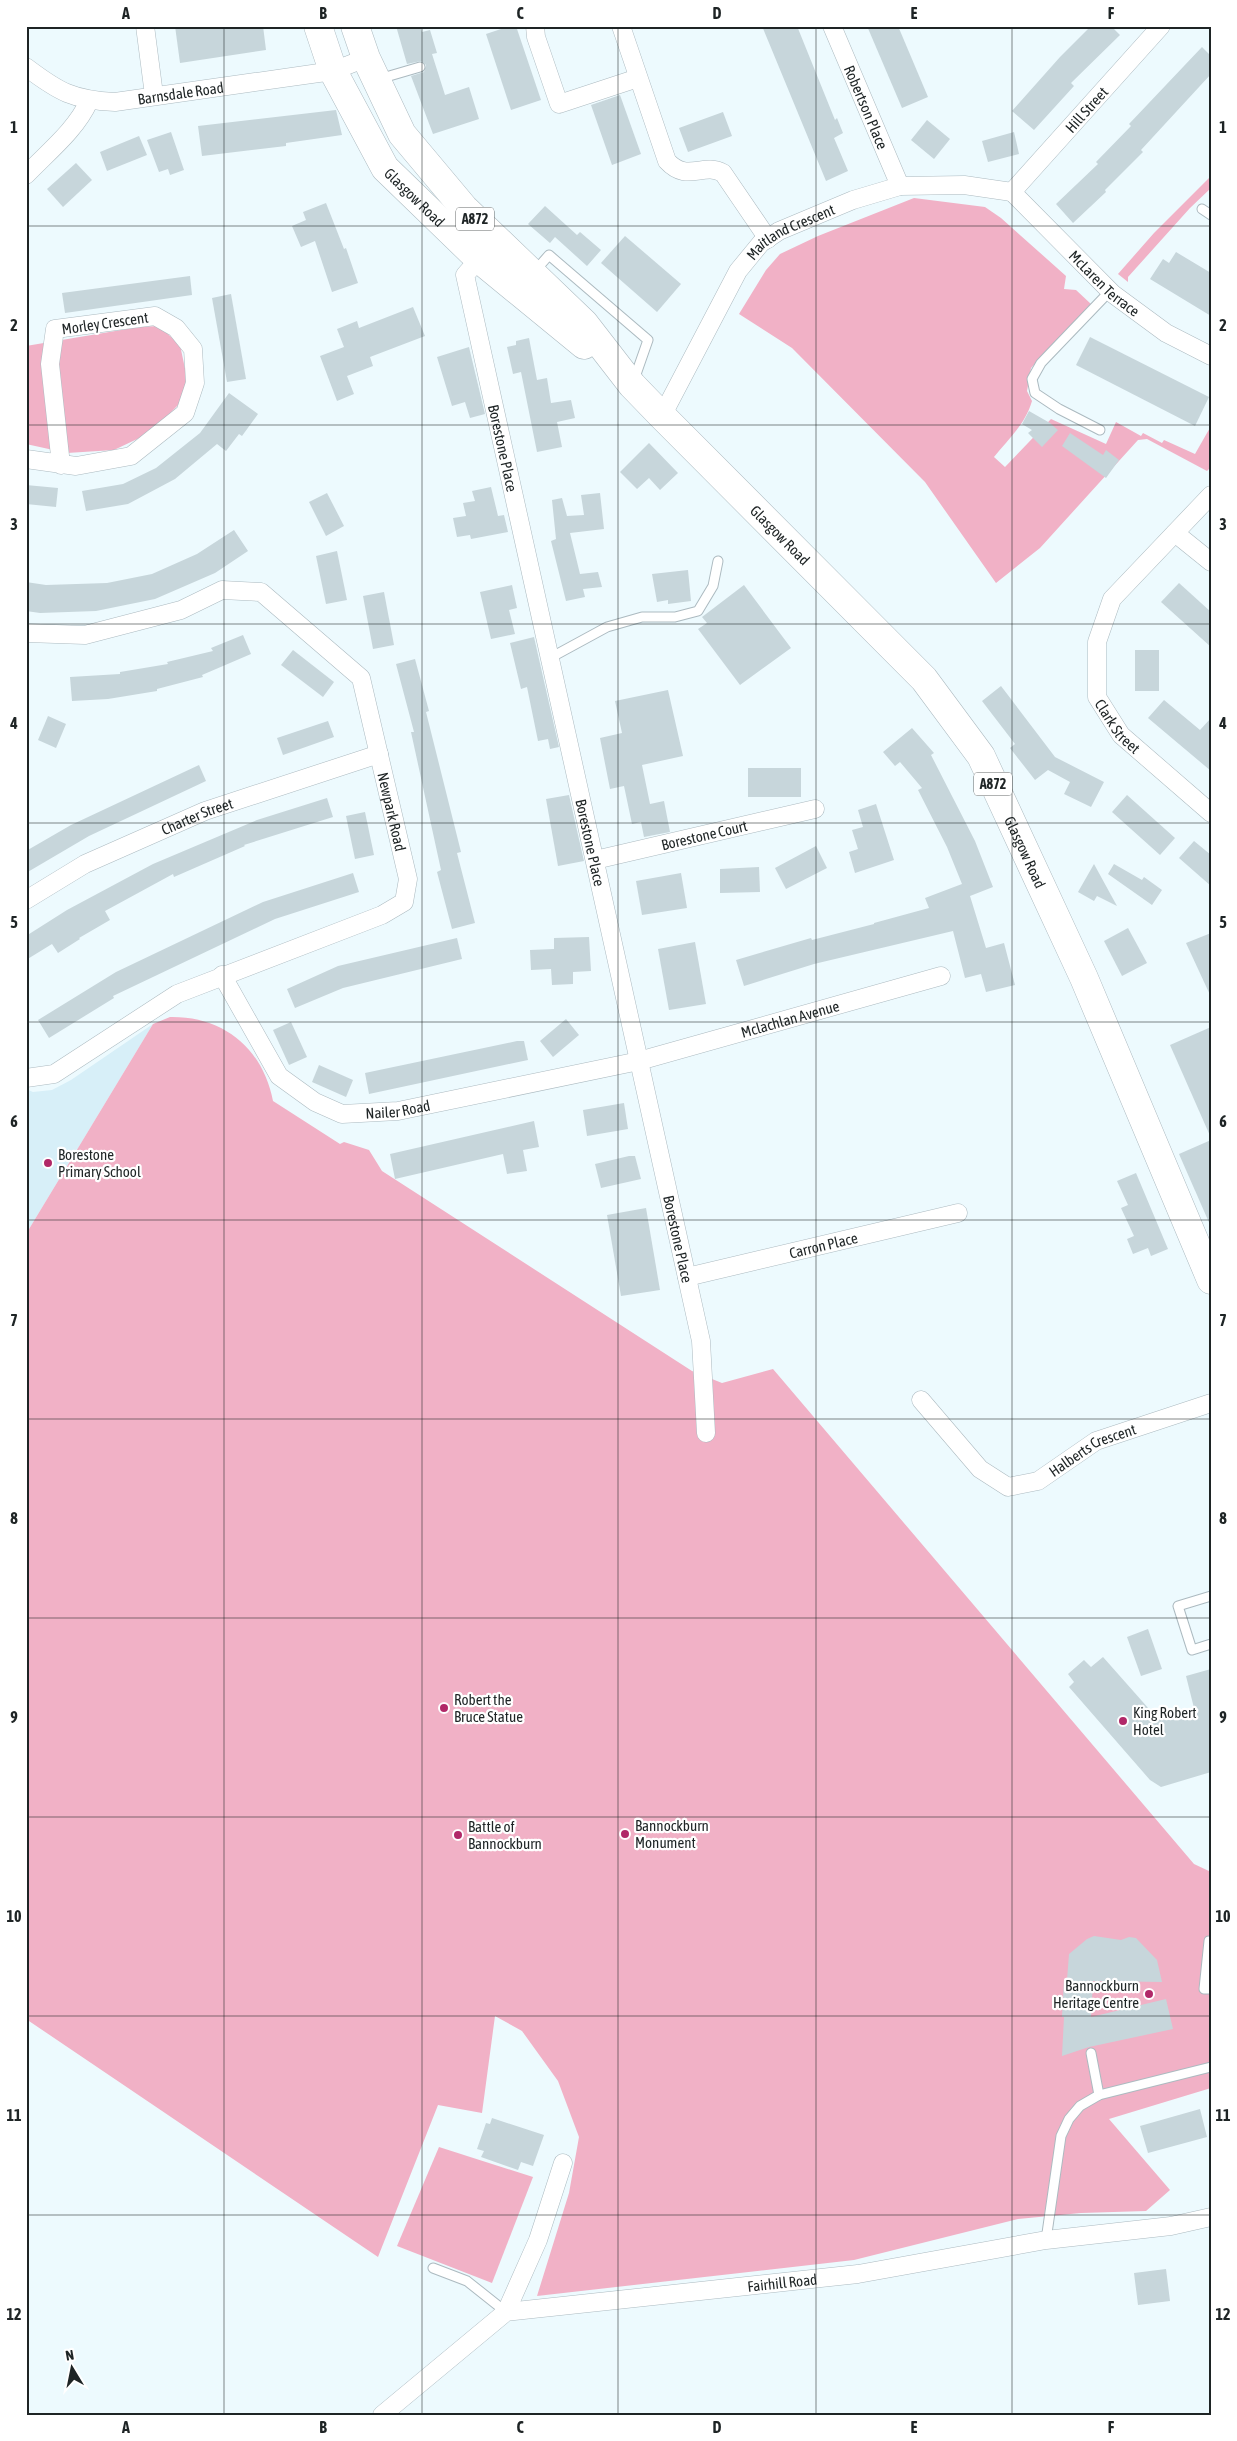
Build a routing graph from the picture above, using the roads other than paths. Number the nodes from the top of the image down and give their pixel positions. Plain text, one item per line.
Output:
1 (146, 26) edge
2 (318, 26) edge
3 (355, 26) edge
4 (535, 26) edge
5 (621, 26) edge
6 (832, 26) edge
7 (1161, 26) edge
8 (26, 67) edge
9 (420, 67) dead end
10 (371, 69) junction
11 (333, 71) junction
12 (638, 78) junction
13 (154, 95) junction
14 (89, 100) junction
15 (26, 175) edge
16 (900, 186) junction
17 (1012, 192) junction
18 (464, 208) junction
19 (1202, 209) dead end
20 (1211, 215) edge
21 (768, 239) junction
22 (479, 259) junction
23 (533, 274) junction
24 (1110, 291) junction
25 (1211, 356) edge
26 (632, 384) junction
27 (662, 416) junction
28 (1100, 430) dead end
29 (26, 458) edge
30 (61, 465) junction
31 (1211, 496) edge
32 (1175, 533) junction
33 (718, 561) dead end
34 (1211, 562) edge
35 (26, 633) edge
36 (550, 658) junction
37 (379, 754) junction
38 (815, 809) dead end
39 (1211, 813) edge
40 (595, 860) junction
41 (26, 900) edge
42 (222, 975) junction
43 (941, 976) dead end
44 (639, 1061) junction
45 (26, 1078) edge
46 (958, 1213) dead end
47 (687, 1277) junction
48 (1211, 1280) edge
49 (921, 1400) dead end
50 (1211, 1404) edge
51 (706, 1433) dead end
52 (1211, 1596) edge
53 (1211, 1644) edge
54 (1211, 1941) edge
55 (1211, 1989) edge
56 (1091, 2053) dead end
57 (1211, 2067) edge
58 (1099, 2095) junction
59 (562, 2163) dead end
60 (1211, 2216) edge
61 (1046, 2240) junction
62 (433, 2268) dead end
63 (506, 2312) junction
64 (384, 2413) edge

1 - 13 street
2 - 11 main road, Glasgow Road / A872
3 - 10 main road, Glasgow Road / A872
4 - 12 street
5 - 12 street
6 - 16 street, Robertson Place
7 - 17 street, Hill Street
8 - 14 street, Barnsdale Road
9 - 10 lane
10 - 11 street, Barnsdale Road
10 - 18 main road, Glasgow Road / A872
11 - 13 street, Barnsdale Road
11 - 22 main road, Glasgow Road / A872
12 - 21 street
13 - 14 street, Barnsdale Road
14 - 15 street
16 - 17 street, Maitland Crescent
16 - 21 street, Maitland Crescent
17 - 24 street, McLaren Terrace
18 - 22 street
18 - 23 main road, Glasgow Road / A872
19 - 20 lane
21 - 27 street, Maitland Crescent
22 - 26 main road, Glasgow Road / A872
22 - 36 street, Borestone Place
23 - 26 main road, Glasgow Road / A872
23 - 26 lane
24 - 25 street, McLaren Terrace
24 - 28 lane
26 - 27 main road, Glasgow Road / A872
27 - 48 main road, Glasgow Road / A872
29 - 30 street, Morley Crescent
30 - 30 street, Morley Crescent
31 - 32 street, Clark Street
32 - 34 street
32 - 39 street, Clark Street
33 - 36 lane
35 - 37 street, Newpark Road
36 - 40 street, Borestone Place
37 - 41 street, Charter Street
37 - 42 street, Newpark Road
38 - 40 street, Borestone Court
40 - 44 street, Borestone Place
42 - 44 street, Nailer Road
42 - 45 street, Newpark Road
43 - 44 street, Mclachlan Avenue
44 - 47 street, Borestone Place
46 - 47 street, Carron Place
47 - 51 street, Borestone Place
49 - 50 street, Halberts Crescent
52 - 53 lane
54 - 55 lane
56 - 58 lane
57 - 58 lane
58 - 61 lane
59 - 63 street
60 - 61 street, Fairhill Road
61 - 63 street, Fairhill Road
62 - 63 lane
63 - 64 street

